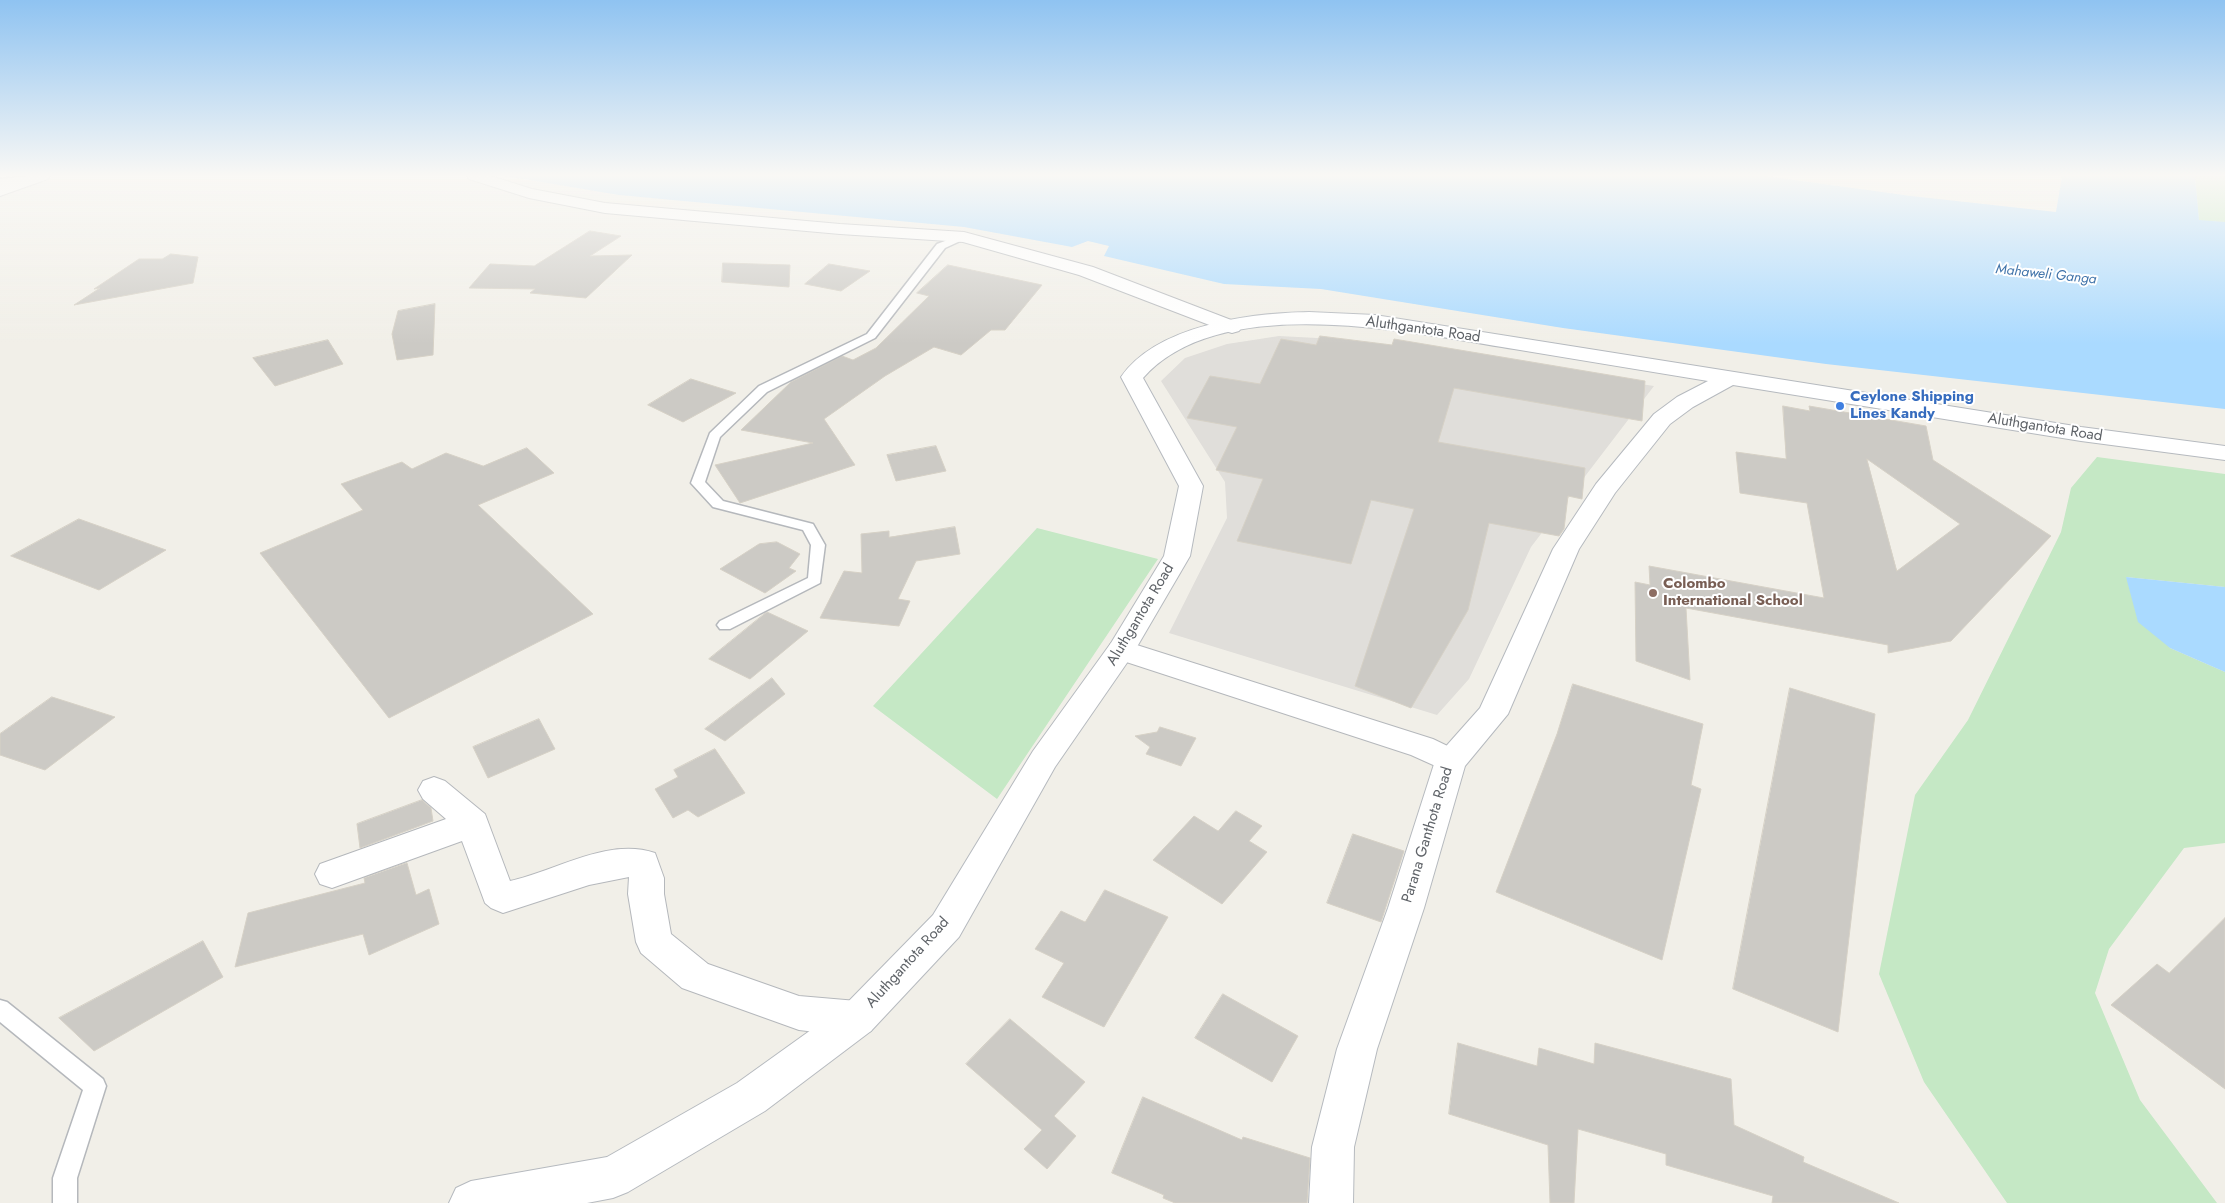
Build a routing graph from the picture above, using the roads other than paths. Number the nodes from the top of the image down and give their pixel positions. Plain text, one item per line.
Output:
1 (889, 232) edge
2 (964, 237) junction
3 (1232, 327) junction
4 (1729, 378) junction
5 (2225, 453) edge
6 (725, 625) dead end
7 (1121, 650) junction
8 (1451, 761) junction
9 (434, 790) dead end
10 (473, 824) junction
11 (332, 874) dead end
12 (0, 1009) edge
13 (857, 1018) junction
14 (65, 1203) edge
15 (470, 1203) edge
16 (1331, 1203) edge

1 - 2 street
2 - 3 street
2 - 6 lane
3 - 4 street, Aluthgantota Road
3 - 7 street, Aluthgantota Road
4 - 5 street, Aluthgantota Road
4 - 8 street, Parana Ganthota Road
7 - 8 street
7 - 13 street, Aluthgantota Road
8 - 16 street, Parana Ganthota Road
9 - 10 street
10 - 11 street
10 - 13 street
12 - 14 lane
13 - 15 street, Aluthgantota Road

